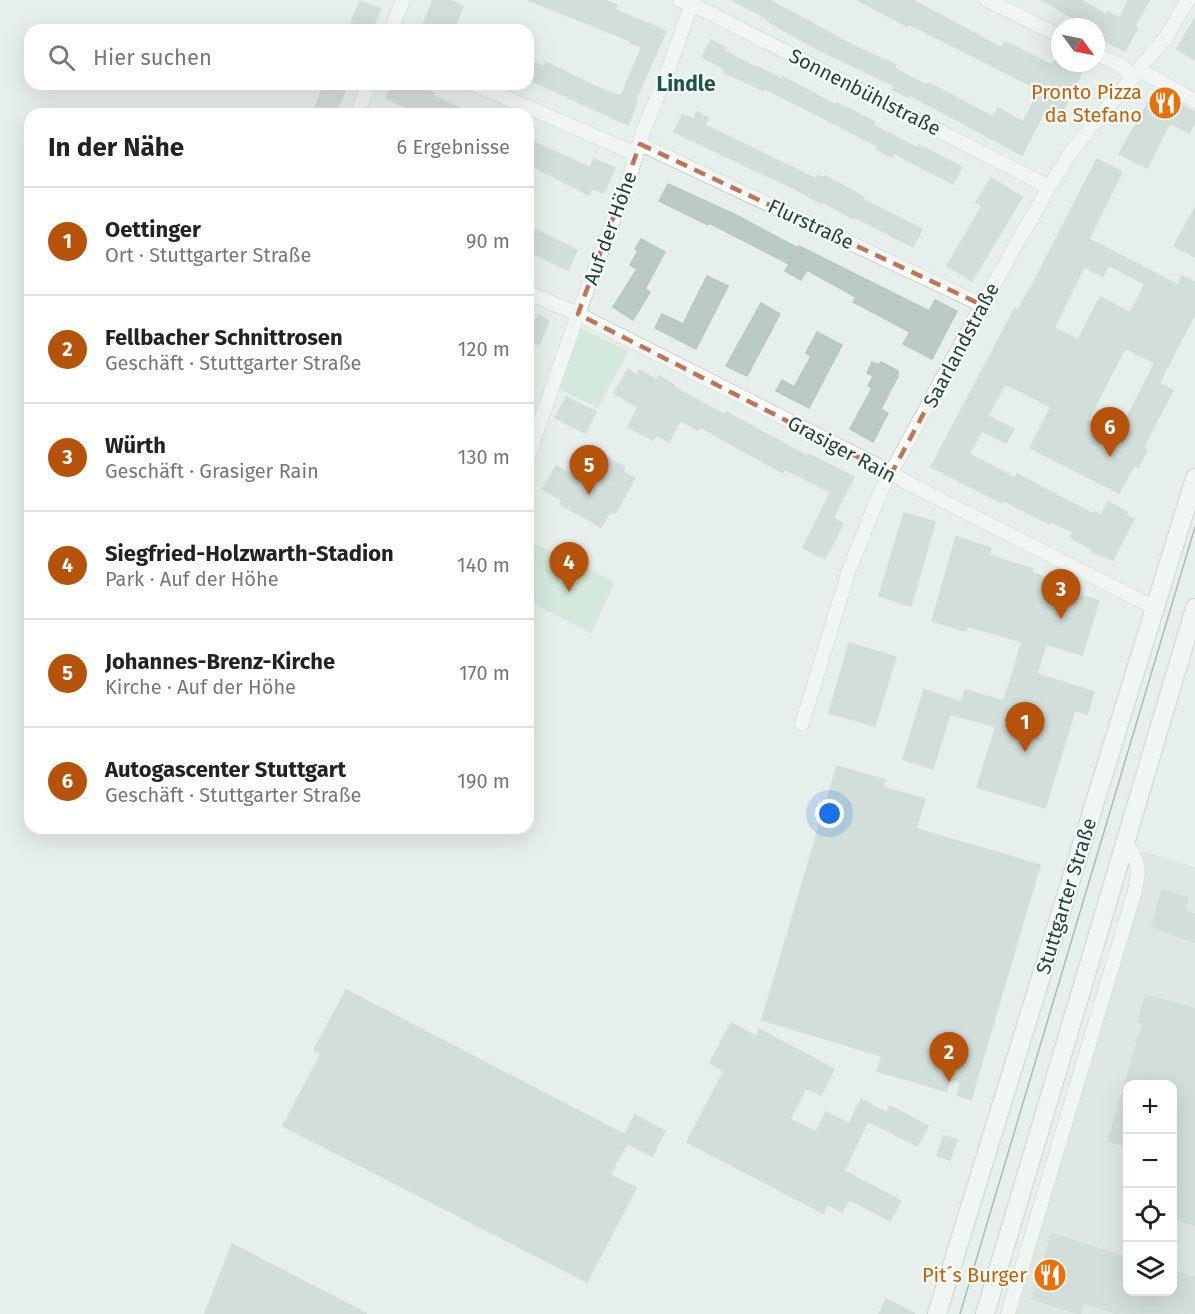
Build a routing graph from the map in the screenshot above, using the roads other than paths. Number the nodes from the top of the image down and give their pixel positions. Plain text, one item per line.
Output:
1 (403, 0) edge
2 (987, 0) edge
3 (1188, 0) edge
4 (688, 2) edge
5 (393, 24) edge
6 (1051, 32) edge
7 (1105, 58) edge
8 (1137, 73) junction
9 (367, 90) edge
10 (489, 90) edge
11 (1195, 101) edge
12 (359, 108) edge
13 (638, 149) junction
14 (1049, 187) junction
15 (534, 296) edge
16 (982, 305) junction
17 (578, 314) junction
18 (534, 440) edge
19 (891, 474) junction
20 (1195, 478) edge
21 (1155, 608) junction
22 (1195, 608) edge
23 (802, 724) dead end
24 (1126, 842) junction
25 (937, 1314) edge
26 (985, 1314) edge
27 (1008, 1314) edge

1 - 5 street
2 - 6 street
3 - 8 street, Saarlandstraße
4 - 13 street, Auf der Höhe
4 - 14 street, Sonnenbühlstraße
7 - 8 street
8 - 11 street
8 - 14 street, Saarlandstraße
9 - 12 street
10 - 13 street, Flurstraße
13 - 16 street, Flurstraße
13 - 17 street, Auf der Höhe
14 - 16 street, Saarlandstraße
15 - 17 street, Grasiger Rain
16 - 19 street, Saarlandstraße
17 - 18 street, Auf der Höhe
17 - 19 street, Grasiger Rain
19 - 21 street, Grasiger Rain
19 - 23 street, Saarlandstraße
20 - 21 main road, Stuttgarter Straße
21 - 25 main road, Stuttgarter Straße
22 - 24 main road, Stuttgarter Straße
24 - 26 main road, Stuttgarter Straße
24 - 27 street

